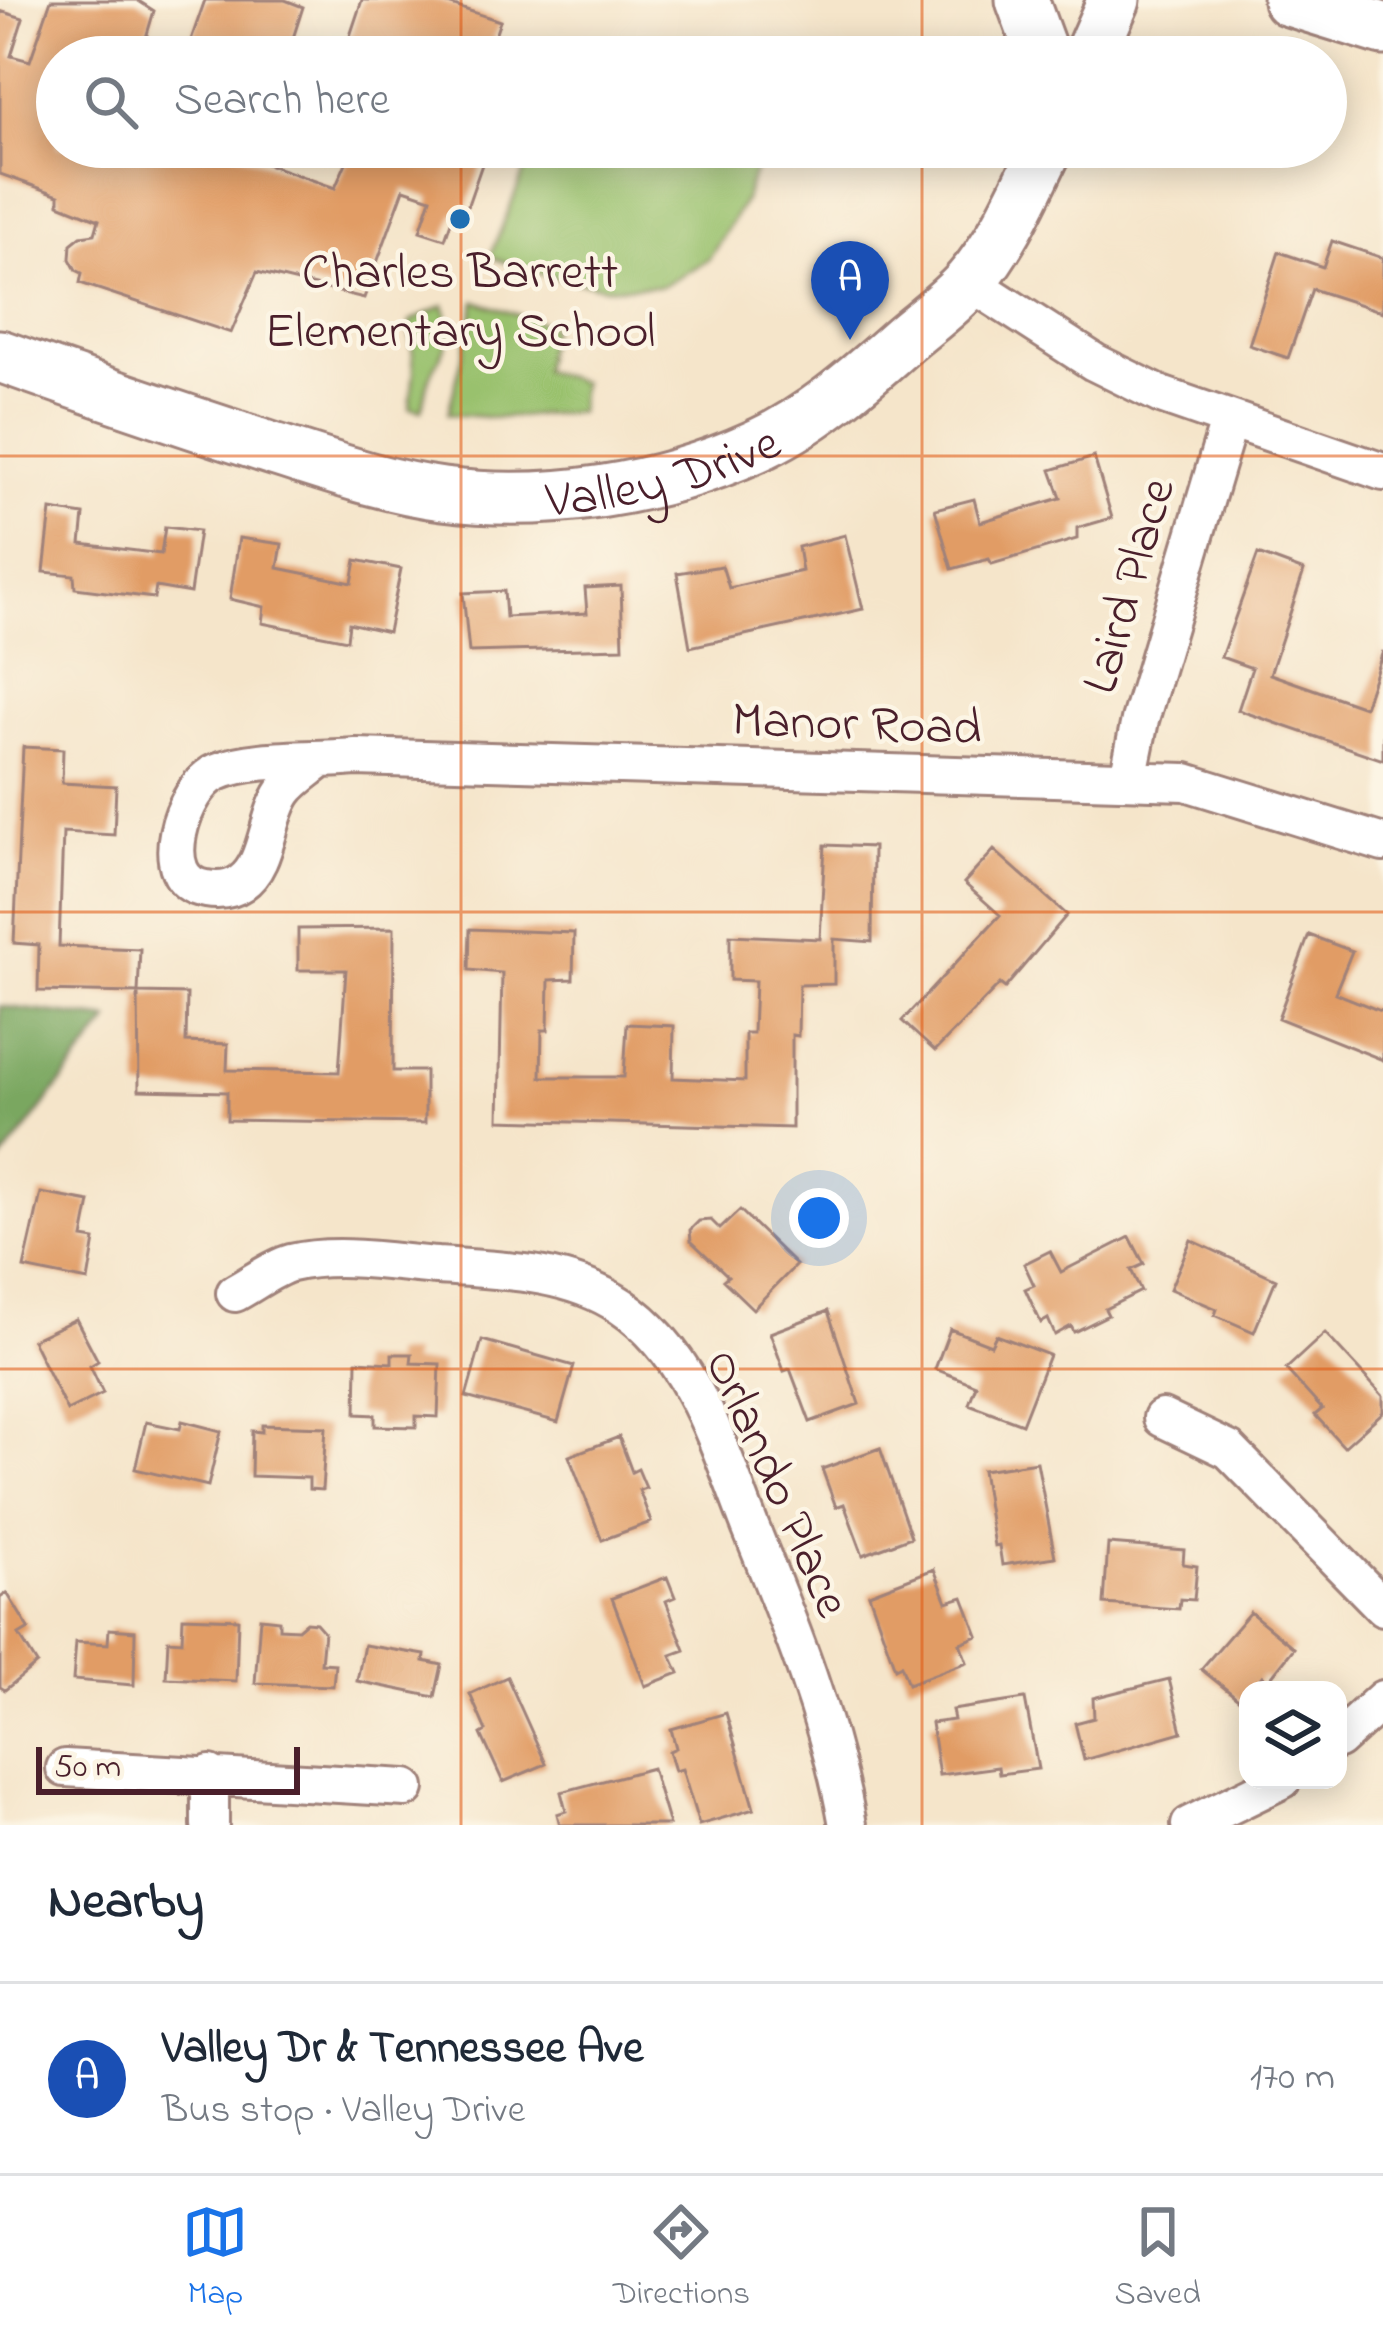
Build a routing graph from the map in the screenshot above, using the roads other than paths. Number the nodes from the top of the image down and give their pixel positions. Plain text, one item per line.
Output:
1 (1022, 0) edge
2 (1114, 0) edge
3 (1289, 0) edge
4 (1383, 28) edge
5 (1035, 36) edge
6 (1098, 36) edge
7 (1035, 168) edge
8 (970, 281) junction
9 (0, 356) edge
10 (1229, 421) junction
11 (1383, 472) edge
12 (319, 761) dead end
13 (1128, 779) junction
14 (1383, 843) edge
15 (235, 1293) dead end
16 (1162, 1418) dead end
17 (1383, 1607) edge
18 (1383, 1699) edge
19 (1347, 1732) edge
20 (64, 1768) dead end
21 (210, 1774) junction
22 (406, 1788) dead end
23 (1264, 1789) edge
24 (209, 1825) edge
25 (848, 1825) edge
26 (1190, 1825) edge

1 - 5 street
2 - 6 street
3 - 4 street
7 - 8 street, Valley Drive
8 - 9 street, Valley Drive
8 - 10 street
10 - 11 street
10 - 13 street, Laird Place
12 - 13 street, Manor Road
13 - 14 street, Manor Road
15 - 25 street, Orlando Place
16 - 17 street
18 - 19 street
20 - 21 street
21 - 22 street
21 - 24 street
23 - 26 street

